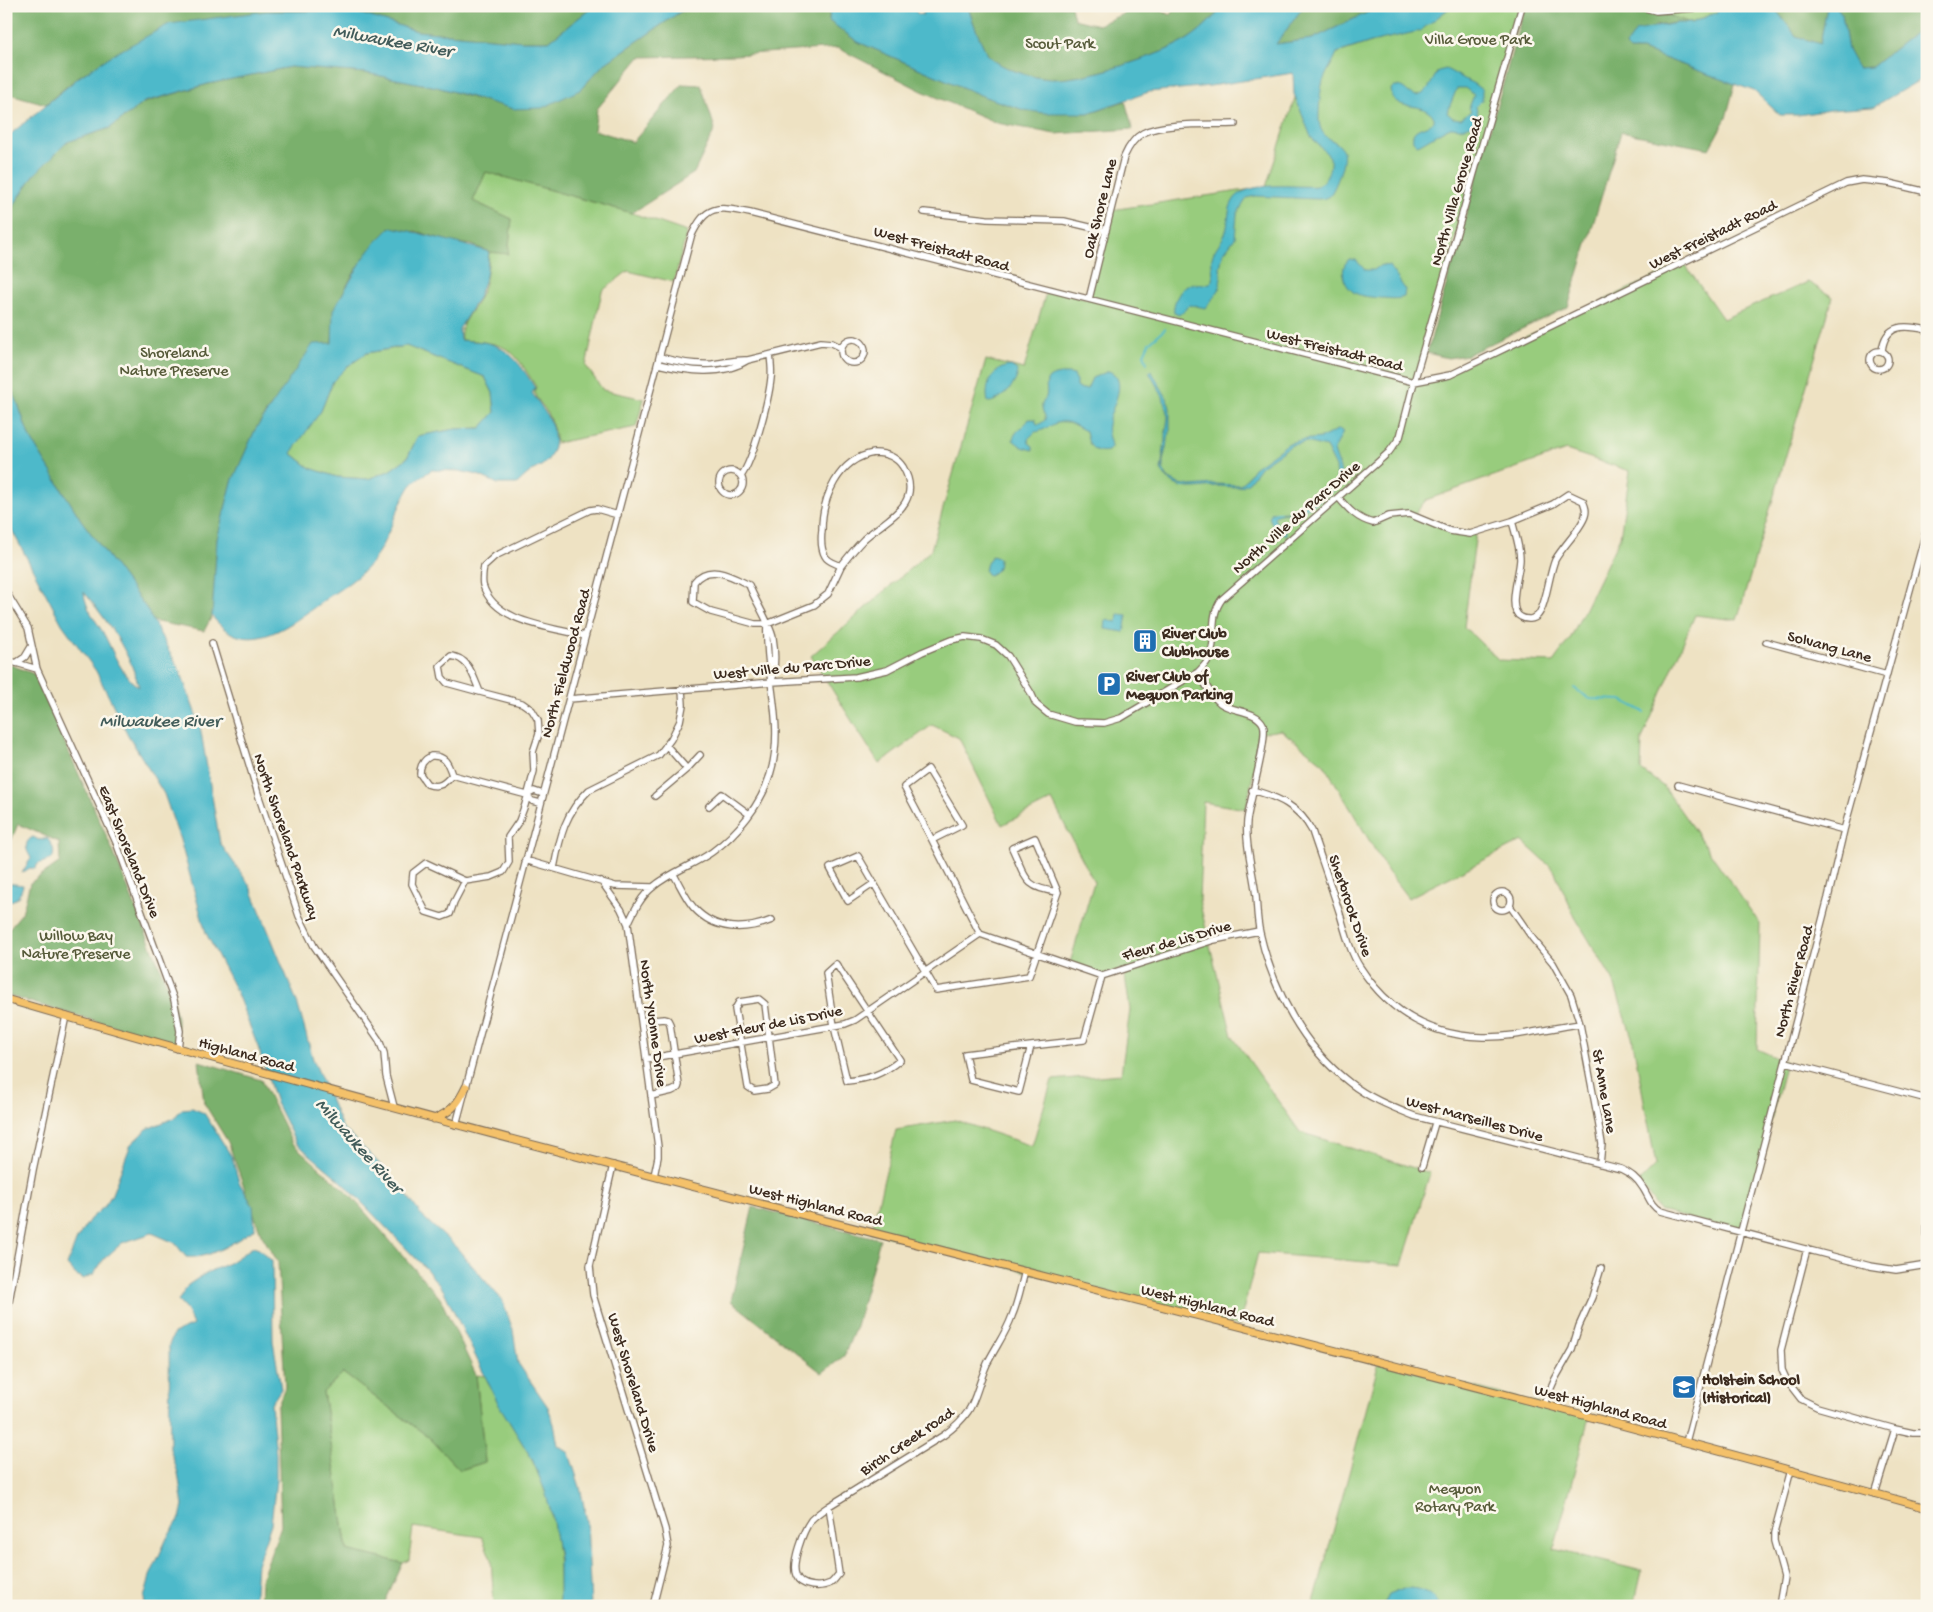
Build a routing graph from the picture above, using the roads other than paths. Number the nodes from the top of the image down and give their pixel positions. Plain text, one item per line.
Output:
1 (1522, 6) edge
2 (1637, 6) edge
3 (1695, 8) dead end
4 (1235, 124) dead end
5 (1927, 192) edge
6 (924, 212) dead end
7 (707, 213) joint
8 (1106, 231) junction
9 (1089, 299) junction
10 (1927, 330) edge
11 (842, 348) junction
12 (1882, 351) dead end
13 (770, 355) junction
14 (660, 357) junction
15 (658, 364) junction
16 (684, 367) junction
17 (1414, 382) junction
18 (741, 476) junction
19 (1338, 497) junction
20 (618, 515) junction
21 (1512, 521) junction
22 (1927, 528) edge
23 (841, 566) junction
24 (6, 592) edge
25 (767, 624) junction
26 (585, 636) junction
27 (1766, 642) dead end
28 (212, 643) dead end
29 (31, 647) junction
30 (6, 660) edge
31 (16, 663) junction
32 (37, 668) junction
33 (1198, 672) junction
34 (1887, 675) junction
35 (772, 682) junction
36 (682, 689) junction
37 (480, 692) junction
38 (569, 699) junction
39 (666, 745) junction
40 (700, 755) dead end
41 (687, 768) junction
42 (452, 775) junction
43 (1678, 785) dead end
44 (1252, 790) junction
45 (543, 794) junction
46 (527, 795) junction
47 (655, 796) dead end
48 (540, 803) junction
49 (709, 806) dead end
50 (750, 814) junction
51 (1844, 830) junction
52 (932, 840) junction
53 (525, 860) junction
54 (554, 868) junction
55 (674, 875) junction
56 (464, 881) junction
57 (601, 881) junction
58 (873, 884) junction
59 (652, 887) junction
60 (1058, 892) junction
61 (1510, 906) dead end
62 (772, 920) dead end
63 (628, 924) junction
64 (1259, 931) junction
65 (980, 934) junction
66 (1035, 955) junction
67 (926, 972) junction
68 (1102, 976) junction
69 (6, 999) edge
70 (867, 1012) junction
71 (66, 1016) junction
72 (642, 1021) junction
73 (1580, 1024) junction
74 (834, 1026) junction
75 (770, 1038) junction
76 (741, 1043) junction
77 (1031, 1046) junction
78 (178, 1049) junction
79 (674, 1054) junction
80 (646, 1059) junction
81 (1786, 1062) junction
82 (466, 1087) junction
83 (651, 1096) junction
84 (1927, 1099) edge
85 (394, 1107) junction
86 (433, 1119) junction
87 (1435, 1123) junction
88 (456, 1125) junction
89 (482, 1131) joint
90 (1600, 1164) junction
91 (613, 1165) junction
92 (1422, 1167) dead end
93 (654, 1176) junction
94 (1927, 1202) edge
95 (1742, 1232) junction
96 (1927, 1234) edge
97 (1807, 1249) junction
98 (1927, 1265) edge
99 (1601, 1268) dead end
100 (1025, 1271) junction
101 (7, 1313) edge
102 (1544, 1404) junction
103 (1895, 1429) junction
104 (1927, 1433) edge
105 (1686, 1442) junction
106 (1792, 1470) junction
107 (1875, 1494) junction
108 (829, 1506) junction
109 (1927, 1508) edge
110 (653, 1606) edge
111 (1779, 1606) edge

1 - 17 street, North Villa Grove Road
2 - 3 street
4 - 8 street, Oak Shore Lane
5 - 17 street, West Freistadt Road
6 - 8 street
7 - 9 street, West Freistadt Road
7 - 14 street, North Fieldwood Road
8 - 9 street, Oak Shore Lane
9 - 17 street, West Freistadt Road
10 - 12 street
11 - 11 street
11 - 13 street
13 - 16 street
13 - 18 street
14 - 15 street, North Fieldwood Road
14 - 16 street
15 - 16 street
15 - 20 street, North Fieldwood Road
17 - 19 street, North Ville du Parc Drive
18 - 18 street
19 - 21 street
19 - 33 street, North Ville du Parc Drive
20 - 26 street, North Fieldwood Road
20 - 26 street
21 - 21 street
22 - 34 street, North River Road
23 - 23 street
23 - 25 street
24 - 29 street, East Shoreland Drive
25 - 25 street
25 - 35 street
26 - 38 street, North Fieldwood Road
27 - 34 street, Solvang Lane
28 - 85 street, North Shoreland Parkway
29 - 31 street
29 - 32 street, East Shoreland Drive
30 - 31 street
31 - 32 street
32 - 78 street, East Shoreland Drive
33 - 35 street, West Ville du Parc Drive
33 - 44 street, West Marseilles Drive
34 - 51 street, North River Road
35 - 36 street, West Ville du Parc Drive
35 - 50 street
36 - 38 street, West Ville du Parc Drive
36 - 39 street
37 - 37 street
37 - 46 street
38 - 45 street, North Fieldwood Road
39 - 41 street
39 - 54 street
40 - 41 street
41 - 47 street
42 - 42 street
42 - 46 street
43 - 51 street
44 - 64 street, West Marseilles Drive
44 - 73 street, Sherbrook Drive
45 - 46 street
45 - 48 street, North Fieldwood Road
46 - 48 street
46 - 56 street
48 - 53 street, North Fieldwood Road
49 - 50 street
50 - 55 street
51 - 81 street, North River Road
52 - 52 street
52 - 65 street
53 - 54 street
53 - 82 street, North Fieldwood Road
54 - 57 street
55 - 59 street
55 - 62 street
56 - 56 street
57 - 59 street
57 - 63 street, North Yvonne Drive
58 - 58 street
58 - 67 street
59 - 63 street
60 - 60 street
60 - 66 street
61 - 73 street, St Anne Lane
63 - 72 street, North Yvonne Drive
64 - 68 street, Fleur de Lis Drive
64 - 87 street, West Marseilles Drive
65 - 66 street
65 - 67 street, West Fleur de Lis Drive
66 - 67 street
66 - 68 street
67 - 70 street, West Fleur de Lis Drive
68 - 77 street
69 - 71 main road, Highland Road
70 - 74 street, West Fleur de Lis Drive
70 - 74 street
70 - 74 street
71 - 78 main road, Highland Road
71 - 101 street
72 - 79 street
72 - 80 street, North Yvonne Drive
73 - 90 street, St Anne Lane
74 - 75 street, West Fleur de Lis Drive
75 - 76 street, West Fleur de Lis Drive
75 - 76 street
75 - 76 street
76 - 79 street, West Fleur de Lis Drive
77 - 77 street
78 - 85 main road, Highland Road
79 - 80 street, West Fleur de Lis Drive
79 - 83 street
80 - 83 street, North Yvonne Drive
81 - 84 street
81 - 95 street, North River Road
82 - 86 main road
82 - 88 street, North Fieldwood Road
83 - 93 street, North Yvonne Drive
85 - 86 main road, Highland Road
86 - 88 main road, Highland Road
87 - 90 street, West Marseilles Drive
87 - 92 street
88 - 89 main road, Highland Road
89 - 91 main road, West Highland Road
90 - 95 street, West Marseilles Drive
91 - 93 main road, West Highland Road
91 - 110 street, West Shoreland Drive
93 - 100 main road, West Highland Road
94 - 96 street
95 - 97 street, West Marseilles Drive
95 - 105 street, North River Road
97 - 98 street, West Marseilles Drive
97 - 103 street
99 - 102 street
100 - 102 main road, West Highland Road
100 - 108 street, Birch Creek road
102 - 105 main road, West Highland Road
103 - 104 street
103 - 107 street
105 - 106 main road, West Highland Road
106 - 107 main road, West Highland Road
106 - 111 street
107 - 109 main road, West Highland Road
108 - 108 street, Birch Creek road

